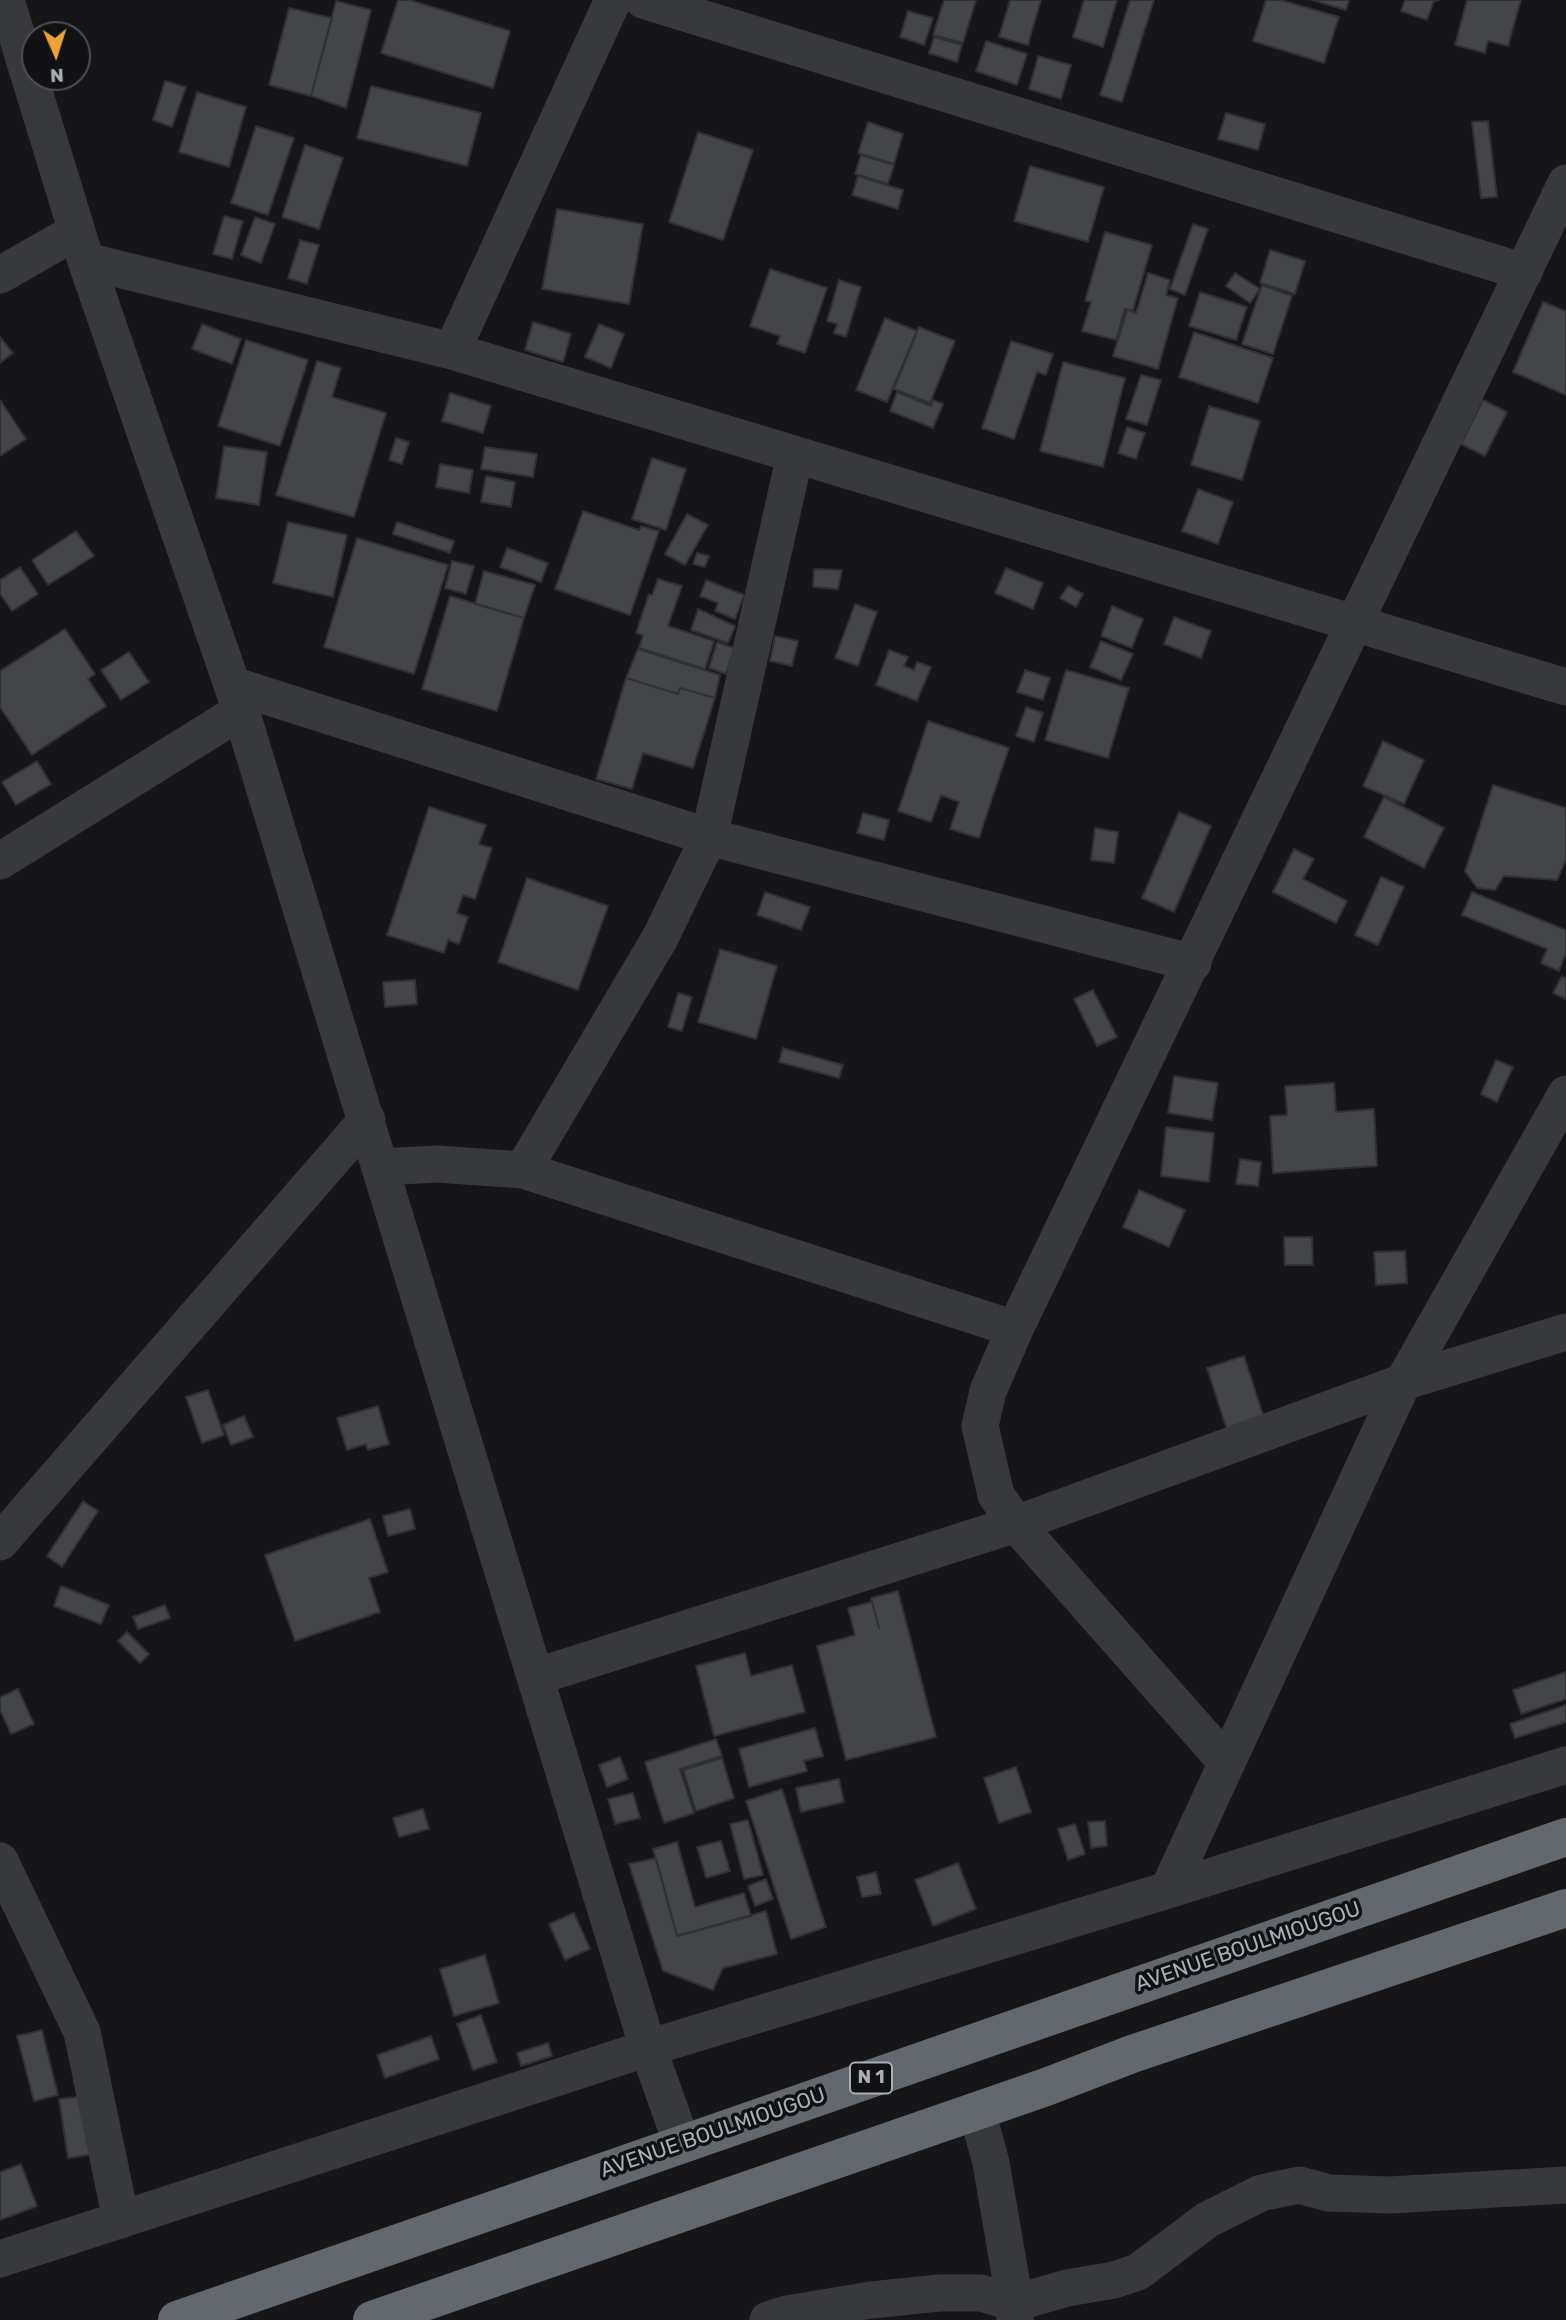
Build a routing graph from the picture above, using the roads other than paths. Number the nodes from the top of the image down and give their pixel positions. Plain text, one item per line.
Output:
1 (6, 0) edge
2 (613, 0) edge
3 (643, 0) edge
4 (1566, 183) edge
5 (81, 246) junction
6 (1524, 272) junction
7 (0, 275) edge
8 (452, 351) junction
9 (795, 456) junction
10 (1356, 626) junction
11 (1566, 687) edge
12 (237, 698) junction
13 (709, 837) junction
14 (0, 861) edge
15 (1193, 963) junction
16 (1566, 1094) edge
17 (367, 1120) junction
18 (381, 1167) junction
19 (523, 1170) junction
20 (1015, 1329) junction
21 (1566, 1332) edge
22 (1404, 1382) junction
23 (1016, 1524) junction
24 (0, 1542) edge
25 (535, 1677) junction
26 (1227, 1763) junction
27 (1566, 1765) edge
28 (1566, 1837) edge
29 (0, 1861) edge
30 (1168, 1890) junction
31 (1566, 1908) edge
32 (648, 2048) junction
33 (977, 2112) junction
34 (682, 2144) junction
35 (1566, 2185) edge
36 (121, 2220) junction
37 (0, 2259) edge
38 (1016, 2311) edge
39 (177, 2320) edge
40 (372, 2320) edge
41 (768, 2320) edge

1 - 5 street
2 - 8 street
3 - 6 street
4 - 6 street
5 - 7 street
5 - 8 street
5 - 12 street
6 - 10 street
8 - 9 street
9 - 10 street
9 - 13 street
10 - 11 street
10 - 15 street
12 - 13 street
12 - 14 street
12 - 17 street
13 - 15 street
13 - 19 street
15 - 20 street
16 - 22 street
17 - 18 street
17 - 24 street
18 - 19 street
18 - 25 street
19 - 20 street
20 - 23 street
21 - 22 street
22 - 23 street
22 - 26 street
23 - 25 street
23 - 26 street
25 - 32 street
26 - 30 street
27 - 30 street
28 - 34 highway, AVENUE BOULMIOUGOU / N 1
29 - 36 street
30 - 32 street
31 - 33 highway
32 - 34 street
32 - 36 street
33 - 38 street
33 - 40 highway
34 - 39 highway, AVENUE BOULMIOUGOU / N 1
35 - 38 street
36 - 37 street
38 - 41 street

